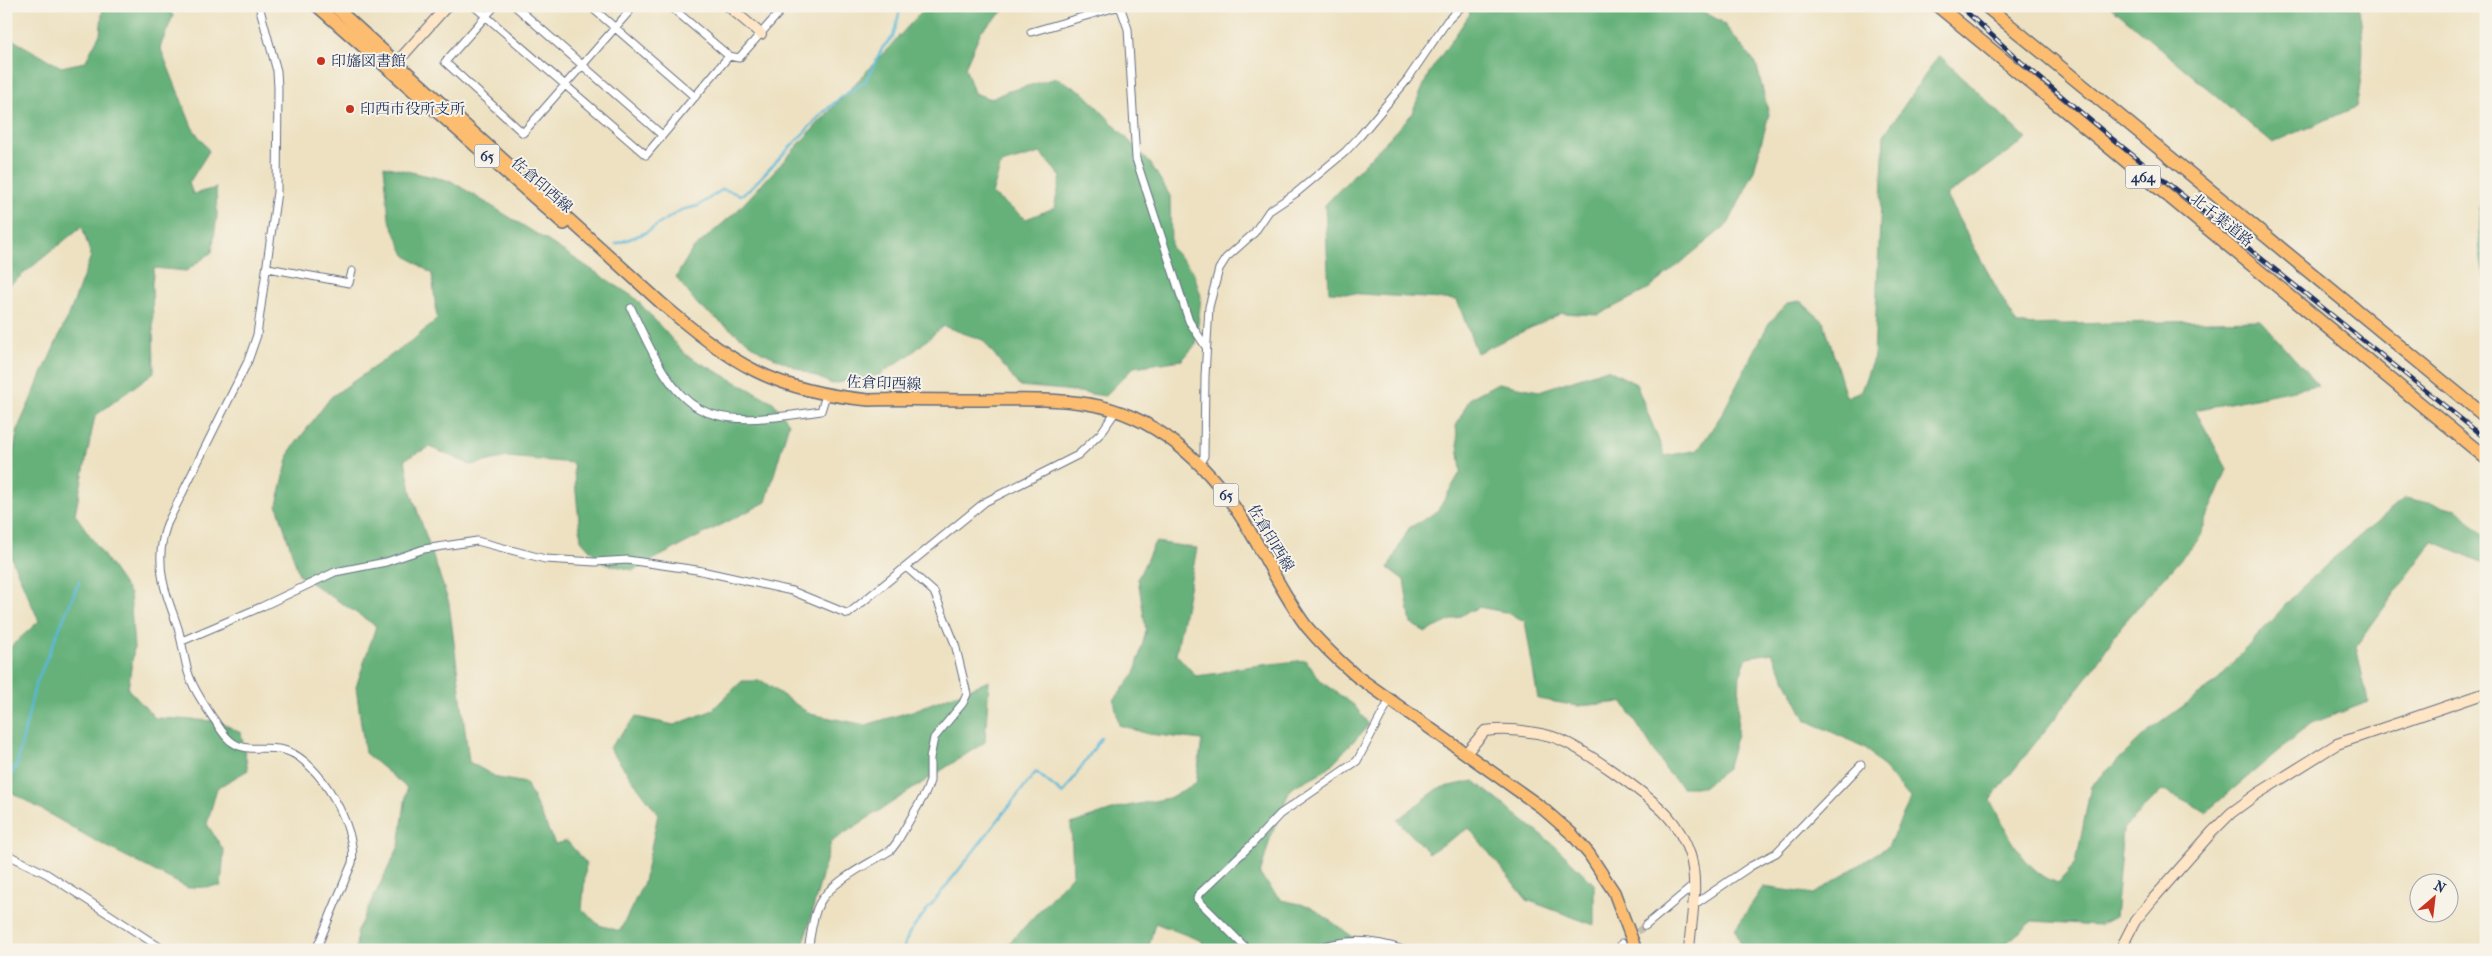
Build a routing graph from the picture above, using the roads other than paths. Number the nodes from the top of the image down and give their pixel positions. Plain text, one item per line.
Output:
1 (259, 6) edge
2 (317, 6) edge
3 (334, 6) edge
4 (447, 6) edge
5 (474, 6) edge
6 (495, 6) edge
7 (515, 6) edge
8 (590, 6) edge
9 (634, 6) edge
10 (670, 6) edge
11 (728, 6) edge
12 (779, 6) edge
13 (1120, 6) edge
14 (1462, 6) edge
15 (1986, 6) edge
16 (1941, 8) edge
17 (486, 16) junction
18 (615, 28) junction
19 (1031, 32) dead end
20 (761, 34) junction
21 (729, 56) junction
22 (582, 66) junction
23 (393, 67) junction
24 (565, 85) junction
25 (695, 97) junction
26 (662, 135) junction
27 (268, 268) junction
28 (352, 270) dead end
29 (631, 308) dead end
30 (1206, 347) junction
31 (826, 395) junction
32 (1116, 411) junction
33 (2486, 417) edge
34 (2486, 458) edge
35 (1200, 463) junction
36 (906, 567) junction
37 (182, 640) junction
38 (2486, 693) edge
39 (1389, 701) junction
40 (1466, 753) junction
41 (1861, 765) dead end
42 (6, 854) edge
43 (1692, 886) junction
44 (1692, 906) junction
45 (1645, 926) tunnel mouth
46 (164, 950) edge
47 (316, 950) edge
48 (808, 950) edge
49 (1248, 950) edge
50 (1309, 950) edge
51 (1403, 950) edge
52 (1636, 950) edge
53 (1689, 950) edge
54 (2120, 950) edge

1 - 27 street
2 - 23 main road, 佐倉印西線 / 65
3 - 23 main road, 佐倉印西線 / 65
4 - 23 street
5 - 17 street
6 - 17 street
7 - 22 street
8 - 18 street
9 - 18 street
10 - 21 street
11 - 20 street
12 - 20 street
13 - 19 street
13 - 30 street
14 - 30 street
15 - 33 highway, 北千葉道路 / 464
16 - 34 highway, 北千葉道路 / 464
17 - 24 street
17 - 24 street
18 - 22 street
18 - 25 street
20 - 21 street
21 - 25 street
22 - 24 street
22 - 26 street
23 - 31 main road, 佐倉印西線 / 65
24 - 26 street
25 - 26 street
27 - 28 street
27 - 37 street
29 - 31 street
30 - 35 street
31 - 32 main road, 佐倉印西線 / 65
32 - 35 main road, 佐倉印西線 / 65
32 - 36 street
35 - 39 main road, 佐倉印西線 / 65
36 - 37 street
36 - 48 street
37 - 47 street
38 - 54 street
39 - 40 main road, 佐倉印西線 / 65
39 - 49 street
40 - 43 street
40 - 52 main road, 佐倉印西線 / 65
41 - 44 street
42 - 46 street
43 - 44 street
43 - 45 street
44 - 53 street
50 - 51 street

